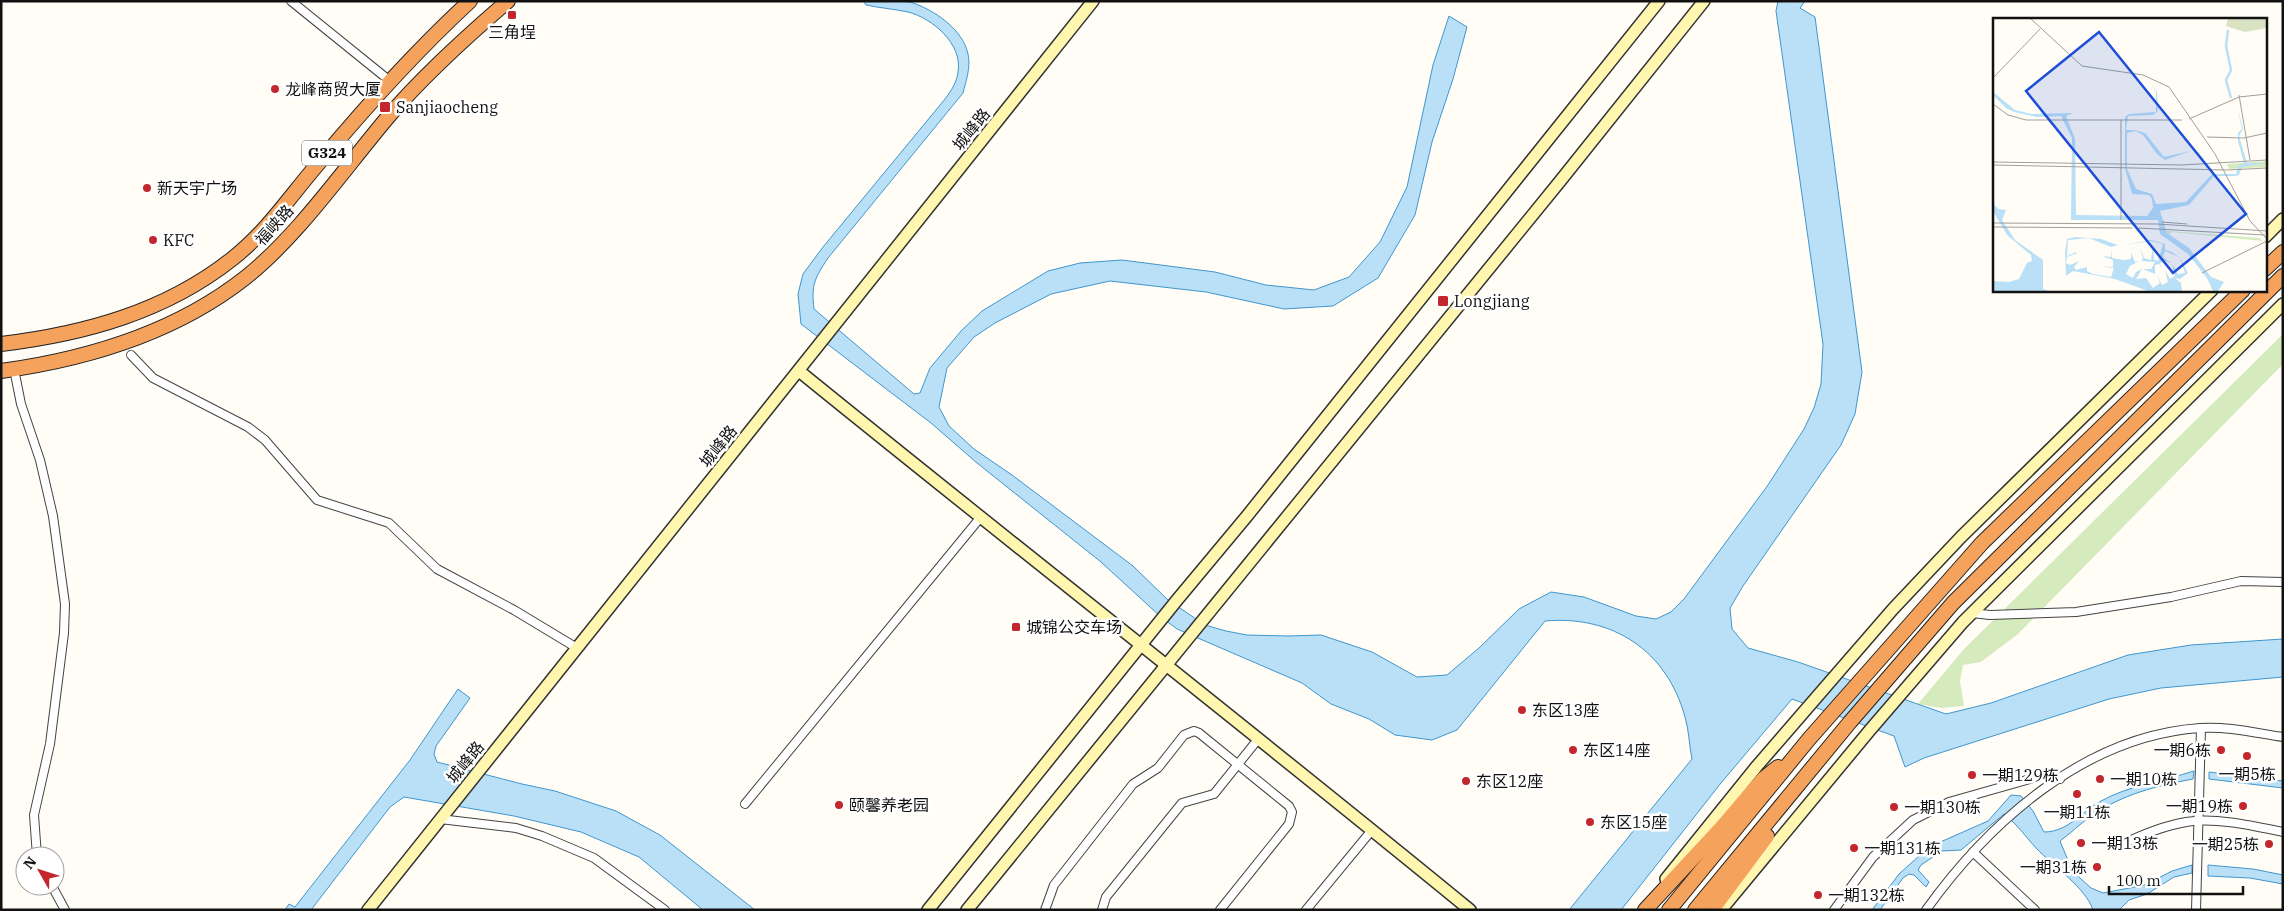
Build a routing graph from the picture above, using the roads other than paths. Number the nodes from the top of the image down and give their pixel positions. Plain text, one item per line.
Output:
1 (470, 1) edge
2 (508, 1) edge
3 (1093, 1) edge
4 (1659, 1) edge
5 (1704, 1) edge
6 (294, 2) edge
7 (390, 81) junction
8 (2283, 219) edge
9 (2266, 236) edge
10 (2282, 252) edge
11 (2266, 268) edge
12 (2283, 276) edge
13 (2211, 291) edge
14 (2242, 291) edge
15 (2283, 304) edge
16 (1, 344) edge
17 (132, 356) dead end
18 (8, 370) edge
19 (799, 371) junction
20 (980, 518) junction
21 (2283, 582) edge
22 (1972, 613) junction
23 (1141, 646) junction
24 (578, 648) junction
25 (1166, 666) junction
26 (1850, 722) junction
27 (2201, 728) junction
28 (1259, 738) junction
29 (2283, 738) edge
30 (1805, 743) junction
31 (1238, 765) junction
32 (2060, 779) junction
33 (744, 804) dead end
34 (443, 815) junction
35 (2198, 821) junction
36 (1372, 830) junction
37 (2283, 832) edge
38 (2120, 845) dead end
39 (36, 846) edge
40 (1973, 852) junction
41 (57, 896) edge
42 (65, 910) edge
43 (368, 910) edge
44 (665, 910) edge
45 (928, 910) edge
46 (967, 910) edge
47 (1045, 910) edge
48 (1102, 910) edge
49 (1220, 910) edge
50 (1306, 910) edge
51 (1470, 910) edge
52 (1644, 910) edge
53 (1669, 910) edge
54 (1695, 910) edge
55 (1712, 910) edge
56 (1721, 910) edge
57 (1834, 910) edge
58 (1926, 910) edge
59 (2035, 910) edge
60 (2196, 910) edge

1 - 7 highway, 福峡路 / G324
2 - 18 highway, 福峡路 / G324
3 - 19 street, 城峰路
4 - 23 street
5 - 25 street
6 - 7 street
7 - 16 highway, 福峡路 / G324
8 - 9 street
10 - 11 highway
12 - 26 highway
13 - 52 street
14 - 30 highway
15 - 22 street
17 - 24 street
18 - 39 street
19 - 20 street
19 - 24 street, 城峰路
20 - 23 street
20 - 33 street
21 - 22 street
22 - 56 street
23 - 25 street
23 - 45 street
24 - 34 street, 城峰路
25 - 28 street
25 - 46 street
26 - 54 highway
26 - 55 highway
27 - 29 street
27 - 32 street
27 - 35 street
28 - 31 street
28 - 36 street
30 - 52 highway
30 - 53 highway
31 - 47 street
31 - 48 street
31 - 49 street
32 - 40 street
32 - 57 street
34 - 43 street, 城峰路
34 - 44 street
35 - 37 street
35 - 38 street
35 - 60 street
36 - 50 street
36 - 51 street
40 - 58 street
40 - 59 street
41 - 42 street

